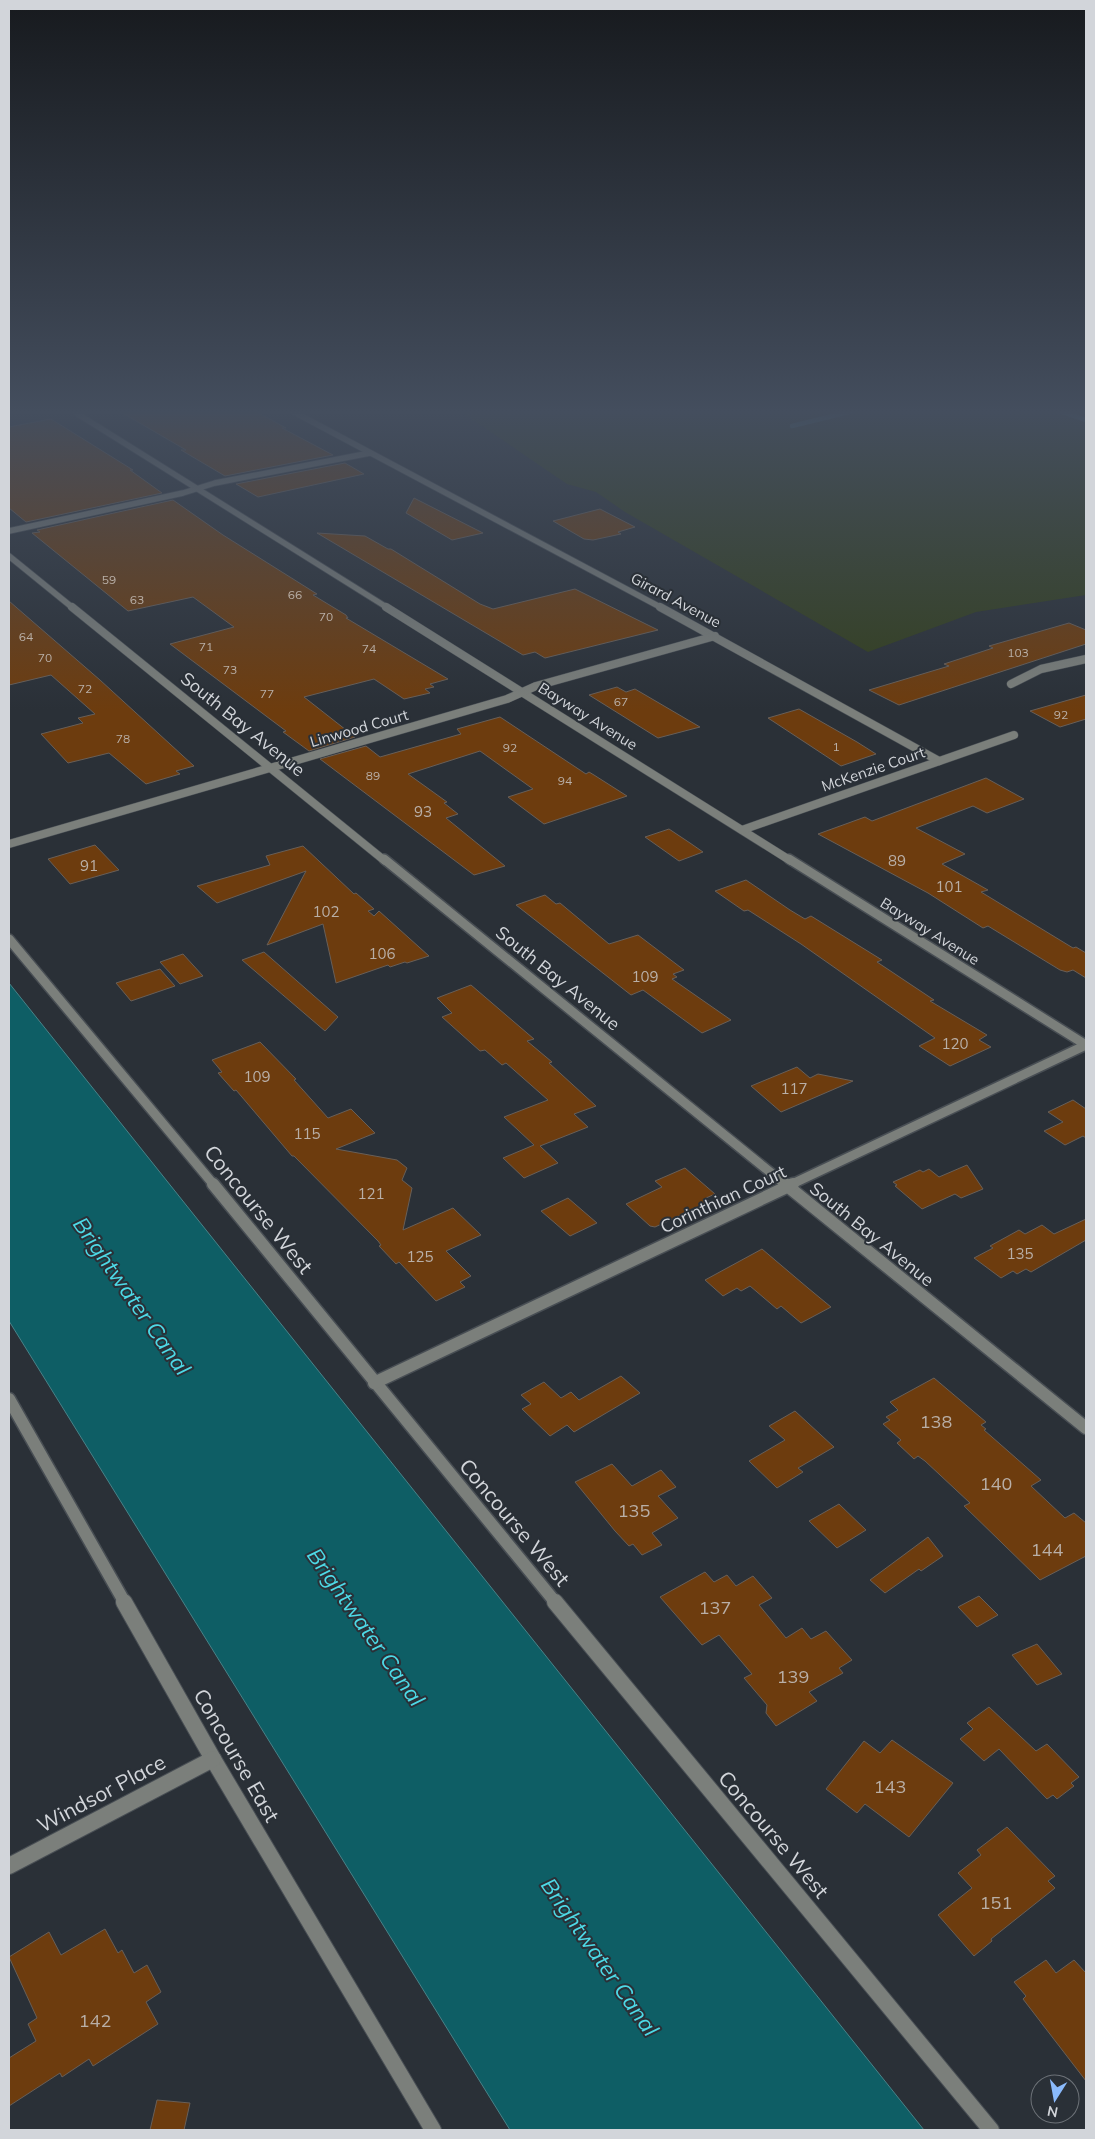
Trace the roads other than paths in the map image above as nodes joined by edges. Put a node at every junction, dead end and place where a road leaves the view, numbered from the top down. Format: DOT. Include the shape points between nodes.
graph roads {
  1 [pos="96,511"];
  2 [pos="236,511"];
  3 [pos="478,511"];
  4 [pos="9,530"];
  5 [pos="9,556"];
  6 [pos="715,636"];
  7 [pos="1086,659"];
  8 [pos="1011,684"];
  9 [pos="524,692"];
  10 [pos="1014,735"];
  11 [pos="939,761"];
  12 [pos="271,768"];
  13 [pos="742,830"];
  14 [pos="9,844"];
  15 [pos="9,939"];
  16 [pos="1086,1045"];
  17 [pos="789,1188"];
  18 [pos="374,1383"];
  19 [pos="9,1399"];
  20 [pos="1086,1428"];
  21 [pos="213,1758"];
  22 [pos="9,1866"];
  23 [pos="433,2130"];
  24 [pos="991,2130"];
  1 -- 4 [label="street"];
  2 -- 9 [label="street, Bayway Avenue"];
  3 -- 6 [label="street, Girard Avenue"];
  5 -- 12 [label="street, South Bay Avenue"];
  6 -- 9 [label="street, Linwood Court"];
  6 -- 11 [label="street, Girard Avenue"];
  7 -- 8 [label="street" via="1041,669"];
  9 -- 12 [label="street, Linwood Court"];
  9 -- 13 [label="street, Bayway Avenue"];
  10 -- 11 [label="street, McKenzie Court"];
  11 -- 13 [label="street, McKenzie Court"];
  12 -- 14 [label="street, Linwood Court"];
  12 -- 17 [label="street, South Bay Avenue"];
  13 -- 16 [label="street, Bayway Avenue"];
  15 -- 18 [label="street, Concourse West"];
  16 -- 17 [label="street, Corinthian Court"];
  17 -- 18 [label="street, Corinthian Court"];
  17 -- 20 [label="street, South Bay Avenue"];
  18 -- 24 [label="street, Concourse West"];
  19 -- 21 [label="street, Concourse East"];
  21 -- 22 [label="street, Windsor Place"];
  21 -- 23 [label="street, Concourse East"];
}
